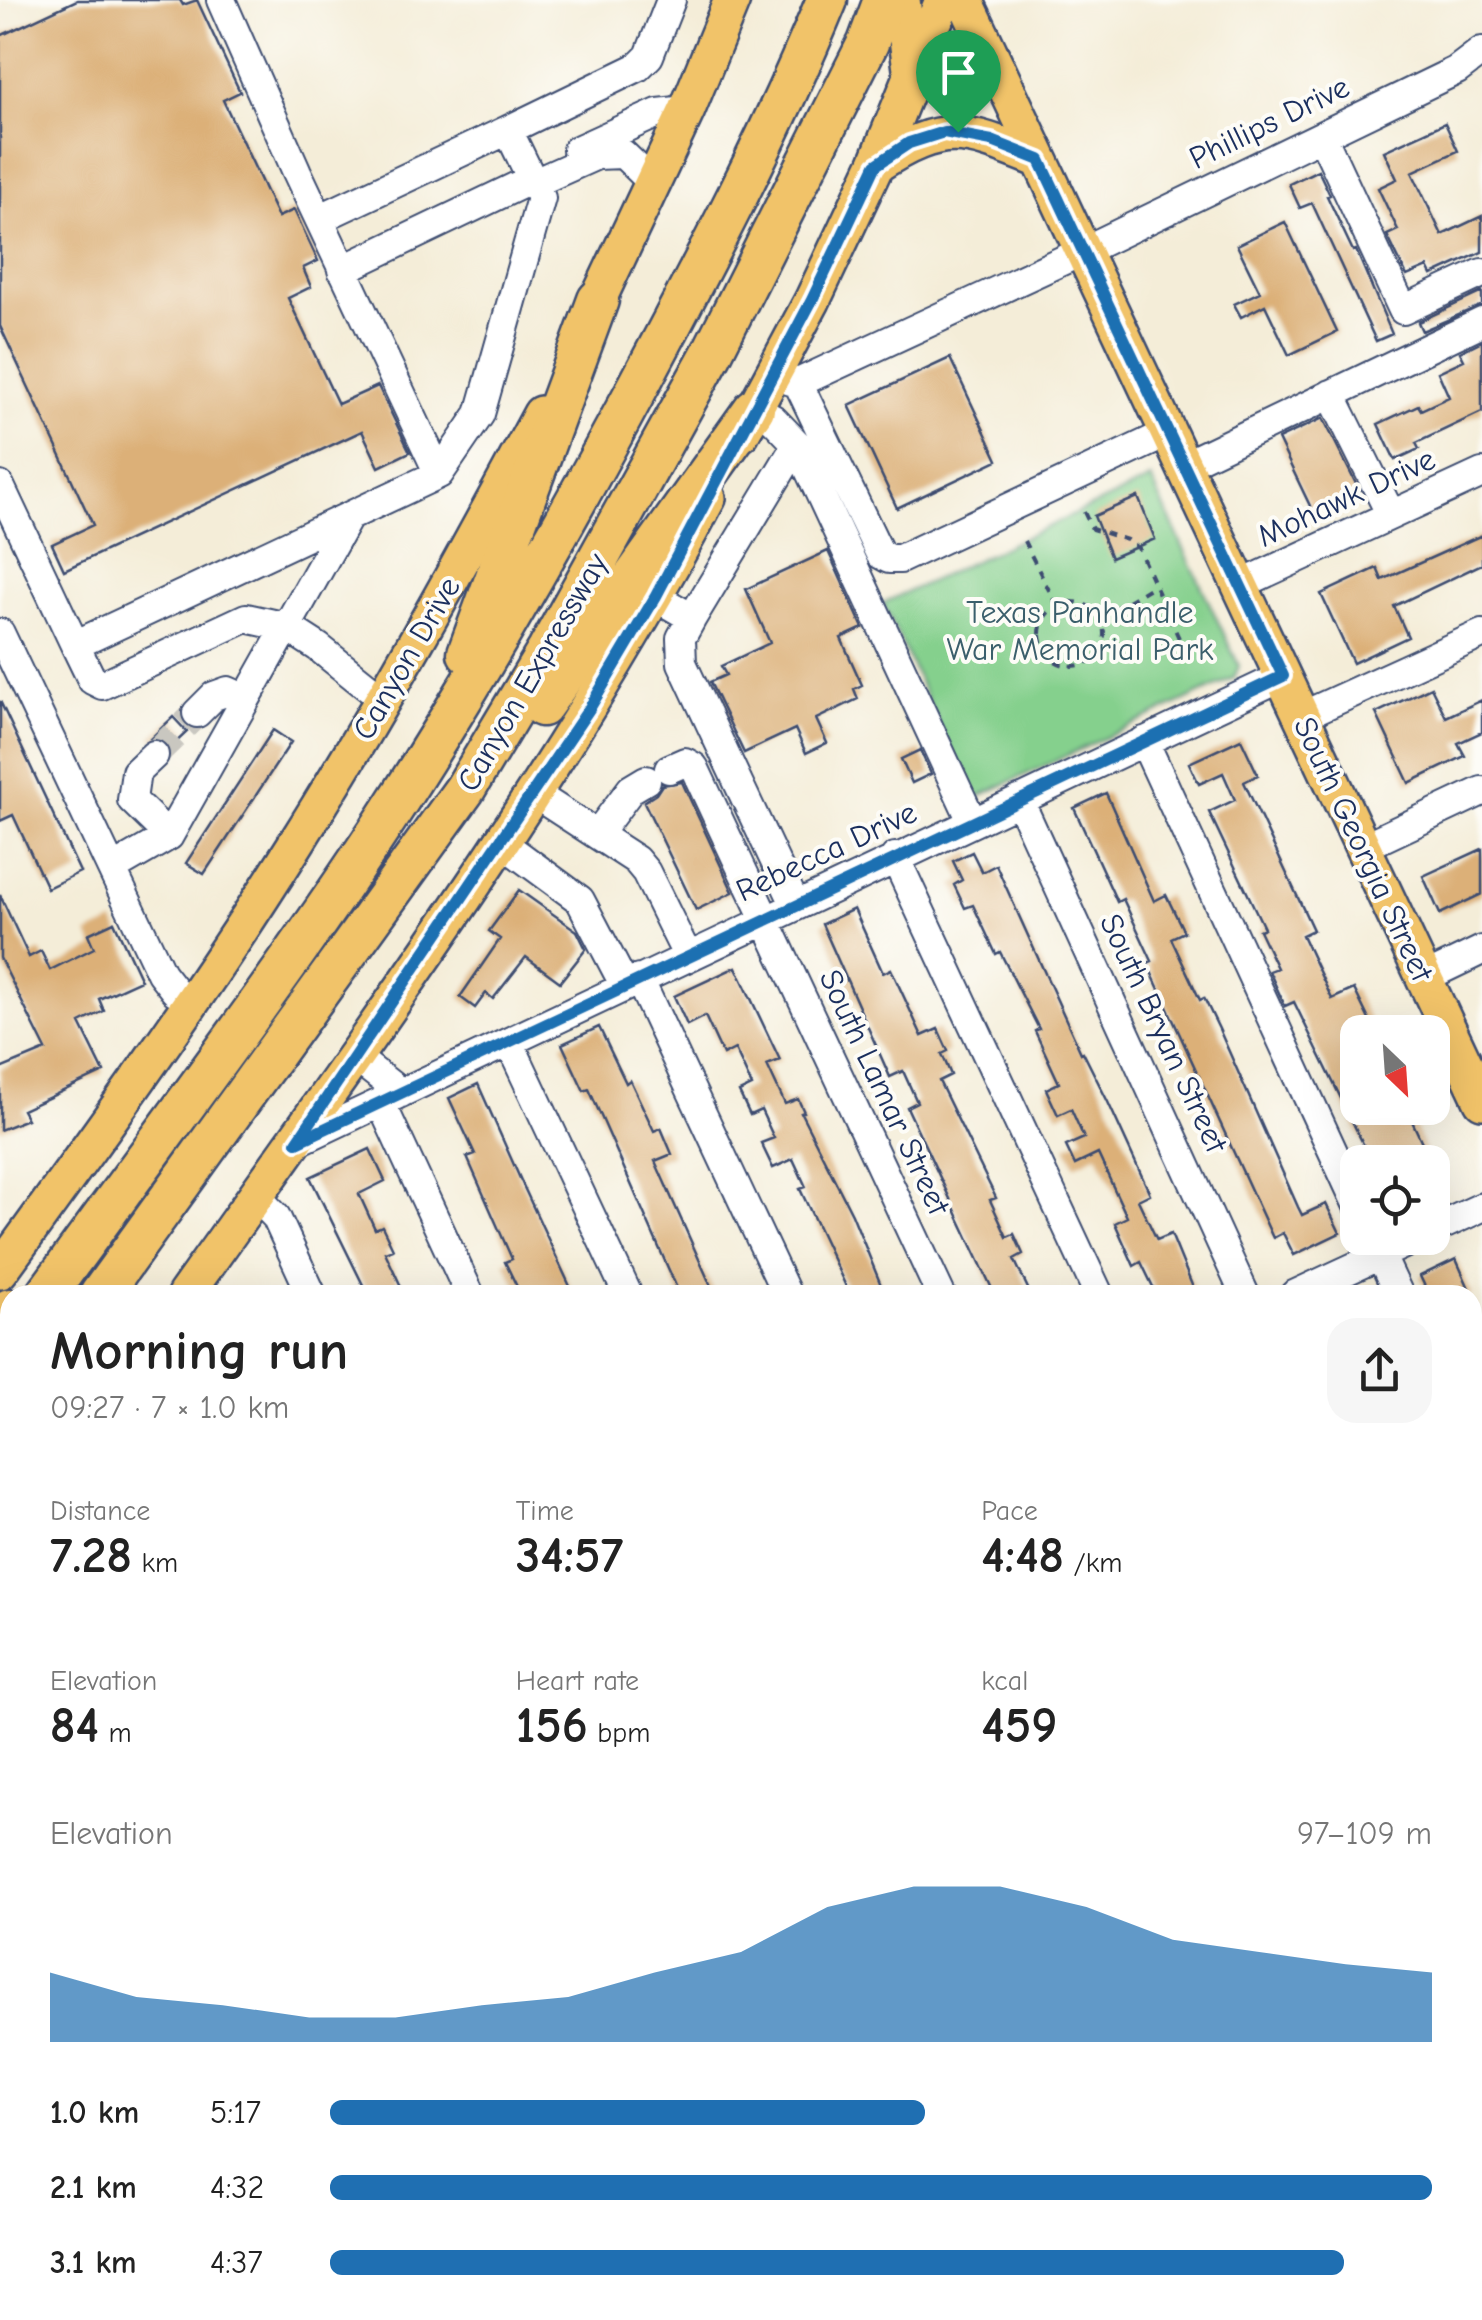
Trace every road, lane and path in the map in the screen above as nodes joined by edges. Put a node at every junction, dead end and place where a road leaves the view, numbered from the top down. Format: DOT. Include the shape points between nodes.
graph roads {
  1 [pos="221,0"];
  2 [pos="671,0"];
  3 [pos="732,0"];
  4 [pos="827,0"];
  5 [pos="884,0"];
  6 [pos="902,0"];
  7 [pos="943,0"];
  8 [pos="965,0"];
  9 [pos="1482,52"];
  10 [pos="912,78"];
  11 [pos="688,110"];
  12 [pos="508,130"];
  13 [pos="1322,136"];
  14 [pos="1040,160"];
  15 [pos="876,165"];
  16 [pos="532,179"];
  17 [pos="653,183"];
  18 [pos="321,218"];
  19 [pos="1083,251"];
  20 [pos="342,270"];
  21 [pos="1482,273"];
  22 [pos="598,300"];
  23 [pos="1482,322"];
  24 [pos="786,378"];
  25 [pos="1331,394"];
  26 [pos="754,409"];
  27 [pos="1168,432"];
  28 [pos="797,444"];
  29 [pos="1184,465"];
  30 [pos="1482,473"];
  31 [pos="440,474"];
  32 [pos="0,486"];
  33 [pos="1084,512"];
  34 [pos="1391,515"];
  35 [pos="348,518"];
  36 [pos="1024,541"];
  37 [pos="1155,585"];
  38 [pos="1240,586"];
  39 [pos="656,596"];
  40 [pos="1057,606"];
  41 [pos="1100,617"];
  42 [pos="692,618"];
  43 [pos="287,627"];
  44 [pos="0,633"];
  45 [pos="1482,634"];
  46 [pos="76,645"];
  47 [pos="1188,658"];
  48 [pos="1283,676"];
  49 [pos="246,699"];
  50 [pos="384,700"];
  51 [pos="197,713"];
  52 [pos="1302,716"];
  53 [pos="1144,741"];
  54 [pos="154,755"];
  55 [pos="415,774"];
  56 [pos="465,788"];
  57 [pos="1482,791"];
  58 [pos="533,793"];
  59 [pos="1018,800"];
  60 [pos="972,821"];
  61 [pos="598,834"];
  62 [pos="169,836"];
  63 [pos="501,842"];
  64 [pos="1363,848"];
  65 [pos="894,857"];
  66 [pos="112,869"];
  67 [pos="795,904"];
  68 [pos="766,918"];
  69 [pos="1482,950"];
  70 [pos="688,955"];
  71 [pos="1424,978"];
  72 [pos="632,982"];
  73 [pos="193,1001"];
  74 [pos="510,1042"];
  75 [pos="355,1057"];
  76 [pos="391,1098"];
  77 [pos="1482,1101"];
  78 [pos="297,1142"];
  79 [pos="1340,1167"];
  80 [pos="256,1197"];
  81 [pos="1482,1207"];
  82 [pos="106,1211"];
  83 [pos="1450,1222"];
  84 [pos="1361,1255"];
  85 [pos="1380,1255"];
  86 [pos="0,1271"];
  87 [pos="34,1285"];
  88 [pos="53,1285"];
  89 [pos="107,1285"];
  90 [pos="192,1285"];
  91 [pos="307,1285"];
  92 [pos="466,1285"];
  93 [pos="623,1285"];
  94 [pos="782,1285"];
  95 [pos="936,1285"];
  96 [pos="1094,1285"];
  97 [pos="1240,1285"];
  98 [pos="1311,1285"];
  99 [pos="1394,1285"];
  1 -- 18 [label="street"];
  2 -- 12 [label="street" via="638,68"];
  3 -- 11 [label="main road, Canyon Drive"];
  4 -- 55 [label="highway, Canyon Expressway" via="726,221 558,537"];
  5 -- 56 [label="highway, Canyon Expressway" via="712,353"];
  6 -- 10 [label="main road"];
  7 -- 10 [label="main road"];
  8 -- 14 [label="main road, South Georgia Street"];
  9 -- 13 [label="street, Phillips Drive"];
  10 -- 15 [label="main road"];
  11 -- 16 [label="street" via="658,113 540,167"];
  11 -- 17 [label="main road, Canyon Drive"];
  12 -- 16 [label="street"];
  12 -- 18 [label="street"];
  13 -- 19 [label="street, Phillips Drive"];
  13 -- 21 [label="street" via="1403,310"];
  14 -- 15 [label="main road" via="944,132 909,143"];
  14 -- 19 [label="main road, South Georgia Street"];
  15 -- 24 [label="main road"];
  16 -- 17 [label="street" via="623,154"];
  16 -- 20 [label="street"];
  16 -- 31 [label="street" via="540,198 480,414"];
  17 -- 22 [label="main road, Canyon Drive"];
  18 -- 20 [label="street"];
  19 -- 24 [label="street, Phillips Drive"];
  19 -- 27 [label="main road, South Georgia Street"];
  20 -- 31 [label="street"];
  22 -- 50 [label="main road, Canyon Drive"];
  22 -- 55 [label="highway" via="478,630"];
  23 -- 25 [label="street"];
  24 -- 26 [label="main road"];
  24 -- 27 [label="street" via="880,554 889,559"];
  25 -- 29 [label="street"];
  25 -- 34 [label="street"];
  26 -- 28 [label="street"];
  26 -- 39 [label="main road"];
  26 -- 56 [label="highway" via="523,735"];
  27 -- 29 [label="main road, South Georgia Street"];
  28 -- 42 [label="street"];
  28 -- 60 [label="street"];
  29 -- 38 [label="main road, South Georgia Street"];
  30 -- 34 [label="street, Mohawk Drive"];
  31 -- 35 [label="street"];
  32 -- 46 [label="street"];
  33 -- 37 [label="path" via="1092,529 1138,548"];
  34 -- 38 [label="street, Mohawk Drive"];
  35 -- 43 [label="street"];
  35 -- 46 [label="street"];
  36 -- 40 [label="path"];
  37 -- 41 [label="path"];
  37 -- 47 [label="path"];
  38 -- 48 [label="main road, South Georgia Street"];
  39 -- 42 [label="street"];
  39 -- 58 [label="main road"];
  40 -- 41 [label="path" via="1074,601"];
  40 -- 41 [label="path" via="1040,635 1047,654 1065,665 1095,656 1104,638"];
  42 -- 67 [label="street" via="680,638 682,663"];
  43 -- 46 [label="street" via="246,618 102,685 92,680"];
  43 -- 49 [label="street"];
  43 -- 50 [label="street"];
  44 -- 66 [label="street"];
  45 -- 52 [label="street"];
  48 -- 52 [label="main road, South Georgia Street"];
  48 -- 53 [label="street, Rebecca Drive"];
  49 -- 51 [label="street" via="228,691"];
  49 -- 62 [label="street"];
  50 -- 73 [label="main road, Canyon Drive"];
  52 -- 64 [label="main road, South Georgia Street"];
  53 -- 59 [label="street, Rebecca Drive"];
  53 -- 79 [label="street"];
  54 -- 62 [label="street" via="136,772 132,800"];
  55 -- 82 [label="highway, Canyon Expressway"];
  56 -- 89 [label="highway, Canyon Expressway"];
  57 -- 64 [label="street"];
  58 -- 61 [label="street"];
  58 -- 63 [label="main road"];
  59 -- 60 [label="street, Rebecca Drive"];
  59 -- 97 [label="street, South Bryan Street"];
  60 -- 65 [label="street, Rebecca Drive"];
  61 -- 68 [label="street, South Lamar Street" via="631,789 685,762 694,766"];
  61 -- 70 [label="street" via="646,872"];
  62 -- 66 [label="street"];
  63 -- 72 [label="street" via="580,900"];
  63 -- 75 [label="main road"];
  64 -- 71 [label="main road, South Georgia Street"];
  65 -- 67 [label="street, Rebecca Drive"];
  65 -- 96 [label="street"];
  66 -- 73 [label="street" via="160,973"];
  67 -- 68 [label="street, Rebecca Drive"];
  68 -- 70 [label="street, Rebecca Drive"];
  68 -- 95 [label="street, South Lamar Street"];
  69 -- 71 [label="street"];
  70 -- 72 [label="street, Rebecca Drive"];
  71 -- 77 [label="main road, South Georgia Street"];
  72 -- 74 [label="street, Rebecca Drive"];
  72 -- 94 [label="street"];
  73 -- 86 [label="main road, Canyon Drive"];
  74 -- 76 [label="street, Rebecca Drive"];
  74 -- 93 [label="street"];
  75 -- 76 [label="street"];
  75 -- 78 [label="main road"];
  76 -- 78 [label="street, Rebecca Drive"];
  76 -- 92 [label="street"];
  78 -- 80 [label="main road"];
  80 -- 90 [label="main road"];
  80 -- 91 [label="street" via="276,1217"];
  81 -- 83 [label="street"];
  82 -- 87 [label="highway"];
  82 -- 88 [label="highway, Canyon Expressway"];
  84 -- 98 [label="street"];
  85 -- 99 [label="street"];
}
